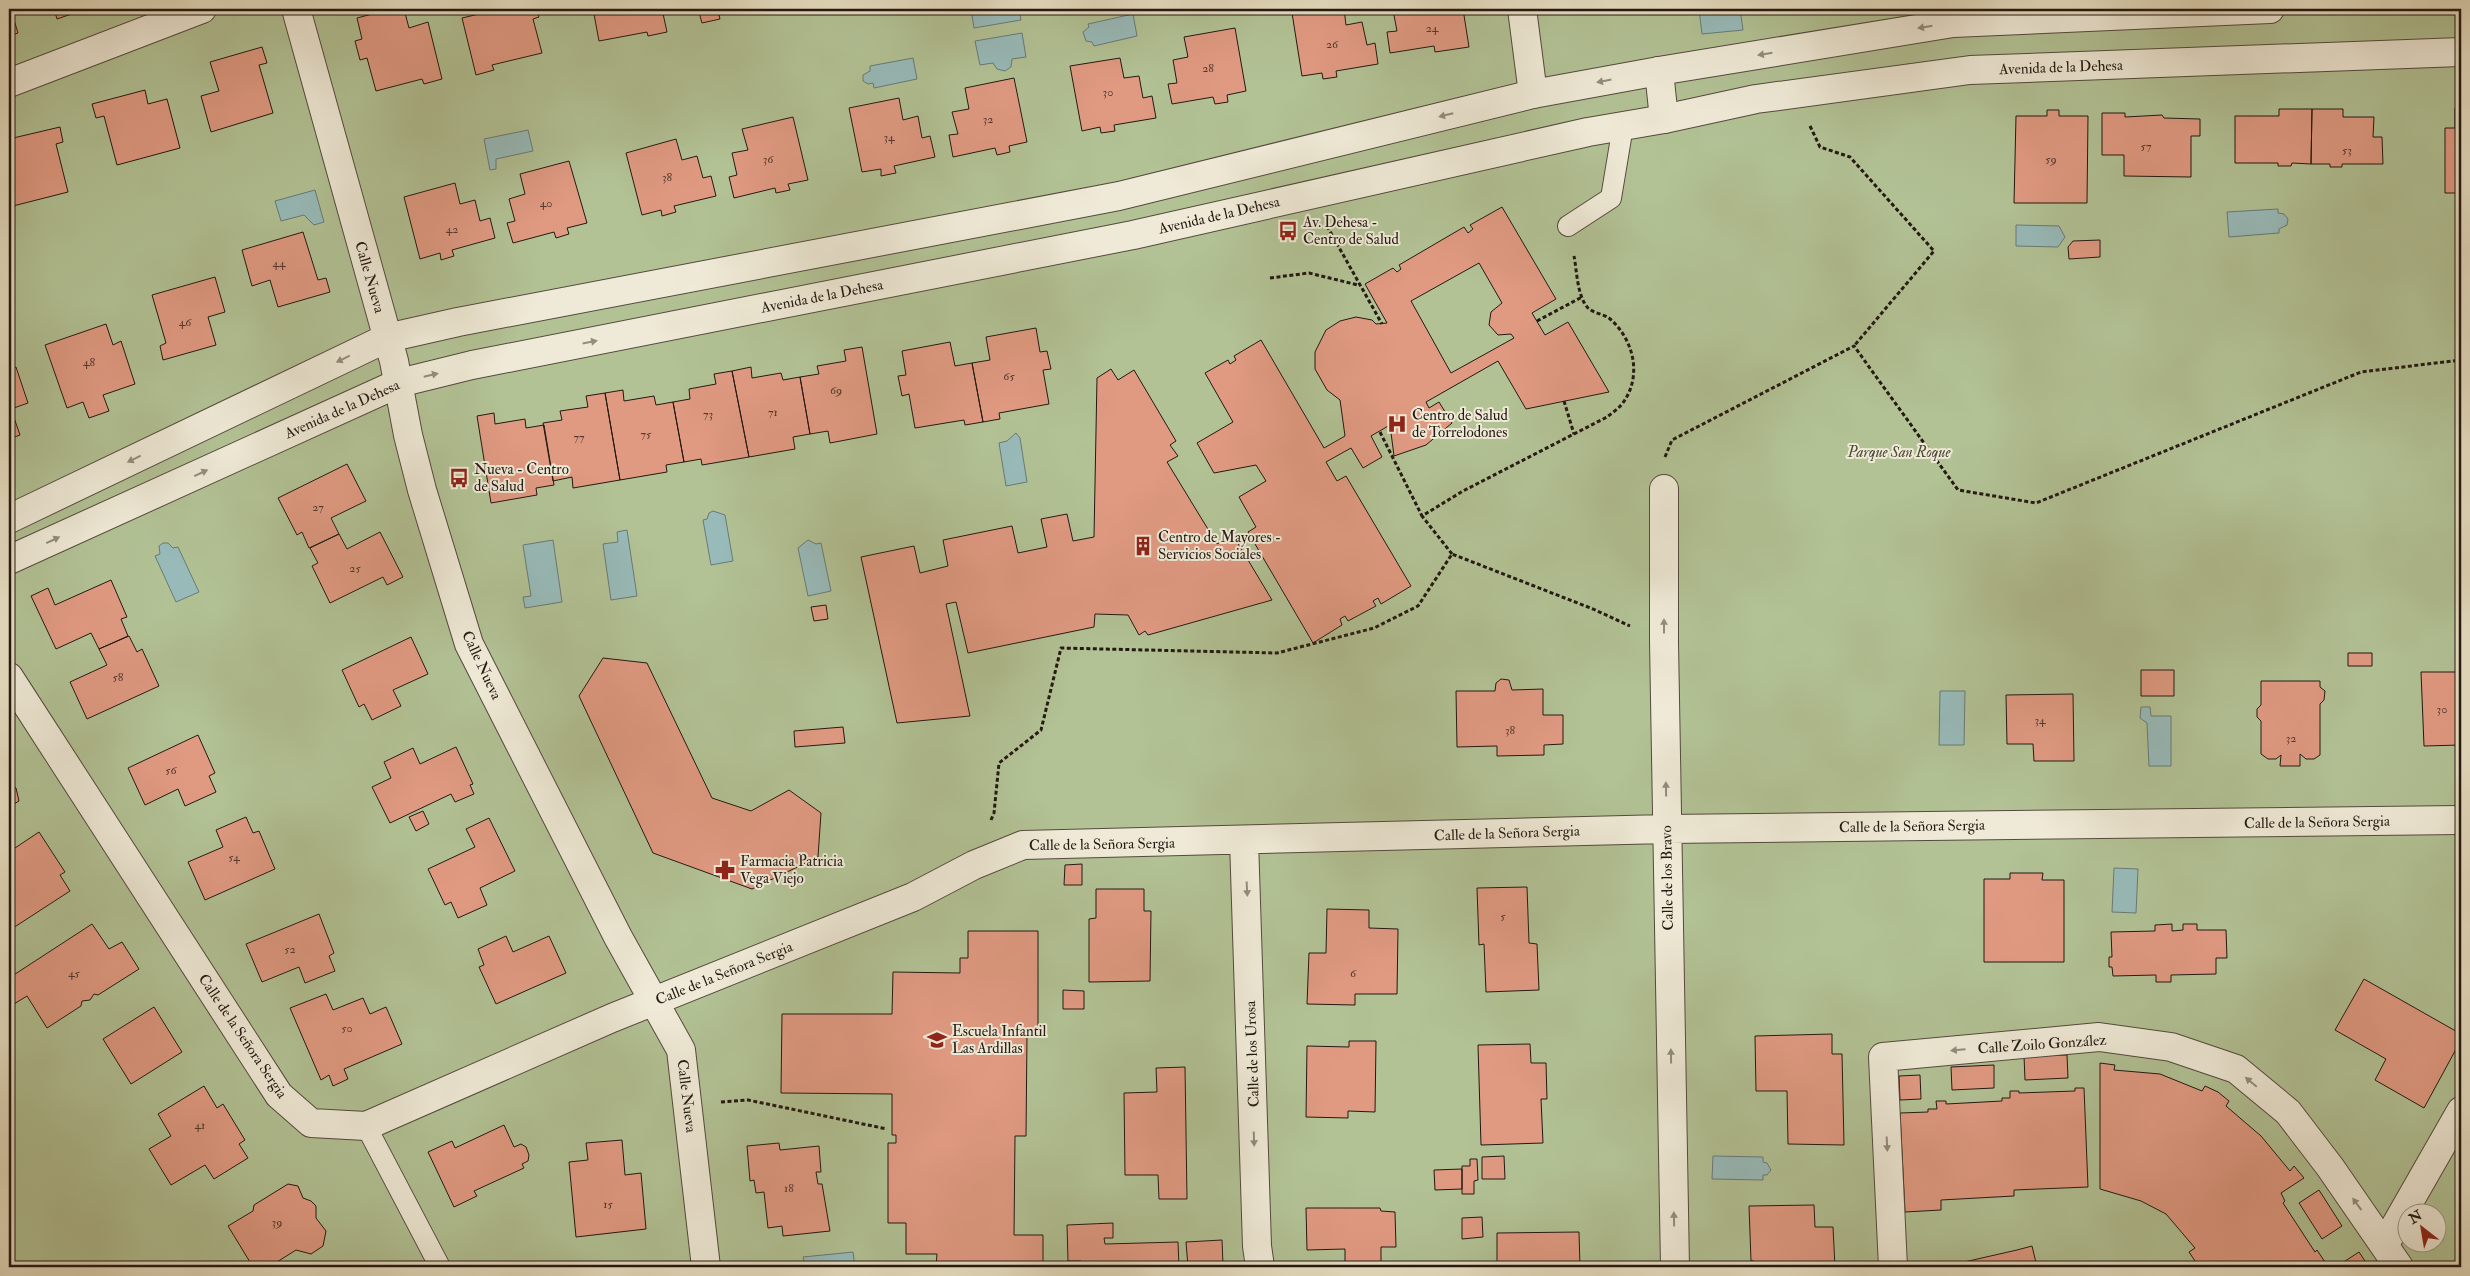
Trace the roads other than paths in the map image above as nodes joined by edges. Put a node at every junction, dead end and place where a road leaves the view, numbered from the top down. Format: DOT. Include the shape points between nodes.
graph roads {
  1 [pos="202,9"];
  2 [pos="296,9"];
  3 [pos="1522,9"];
  4 [pos="2270,9"];
  5 [pos="2461,52"];
  6 [pos="1659,71"];
  7 [pos="9,83"];
  8 [pos="1533,94"];
  9 [pos="1664,120"];
  10 [pos="1623,126"];
  11 [pos="1568,226"];
  12 [pos="388,338"];
  13 [pos="398,383"];
  14 [pos="1664,489"];
  15 [pos="9,519"];
  16 [pos="9,560"];
  17 [pos="9,677"];
  18 [pos="2461,820"];
  19 [pos="1666,829"];
  20 [pos="1244,840"];
  21 [pos="654,1001"];
  22 [pos="2461,1111"];
  23 [pos="366,1126"];
  24 [pos="2385,1244"];
  25 [pos="440,1267"];
  26 [pos="706,1267"];
  27 [pos="1260,1267"];
  28 [pos="1675,1267"];
  29 [pos="1893,1267"];
  30 [pos="2399,1267"];
  1 -- 7 [label="street"];
  2 -- 12 [label="street, Calle Nueva"];
  3 -- 8 [label="street"];
  4 -- 6 [label="street, one-way" via="1953,22"];
  5 -- 9 [label="street, Avenida de la Dehesa" via="1970,70 1756,99"];
  6 -- 8 [label="street, one-way"];
  6 -- 9 [label="street"];
  8 -- 12 [label="street, one-way" via="1119,196"];
  9 -- 10 [label="street, Avenida de la Dehesa"];
  10 -- 11 [label="lane" via="1611,198"];
  13 -- 10 [label="street, Avenida de la Dehesa, one-way" via="472,365 1133,235"];
  12 -- 13 [label="street, Calle Nueva"];
  12 -- 15 [label="street, one-way"];
  16 -- 13 [label="street, Avenida de la Dehesa, one-way"];
  13 -- 21 [label="street, Calle Nueva" via="422,490 470,644 618,937"];
  19 -- 14 [label="street, Calle de los Bravo, one-way"];
  17 -- 23 [label="street, Calle de la Señora Sergia" via="279,1095 311,1123"];
  18 -- 19 [label="street, Calle de la Señora Sergia"];
  19 -- 20 [label="street, Calle de la Señora Sergia"];
  28 -- 19 [label="street, Calle de los Bravo, one-way"];
  20 -- 21 [label="street, Calle de la Señora Sergia" via="1022,845 974,865 913,897"];
  20 -- 27 [label="street, Calle de los Urosa, one-way"];
  21 -- 23 [label="street, Calle de la Señora Sergia"];
  21 -- 26 [label="street, Calle Nueva" via="681,1050"];
  22 -- 24 [label="street"];
  23 -- 25 [label="lane"];
  24 -- 29 [label="street, Calle Zoilo González, one-way" via="2288,1112 2236,1069 2170,1047 2099,1037 1883,1057"];
  24 -- 30 [label="street, Calle Zoilo González"];
}
